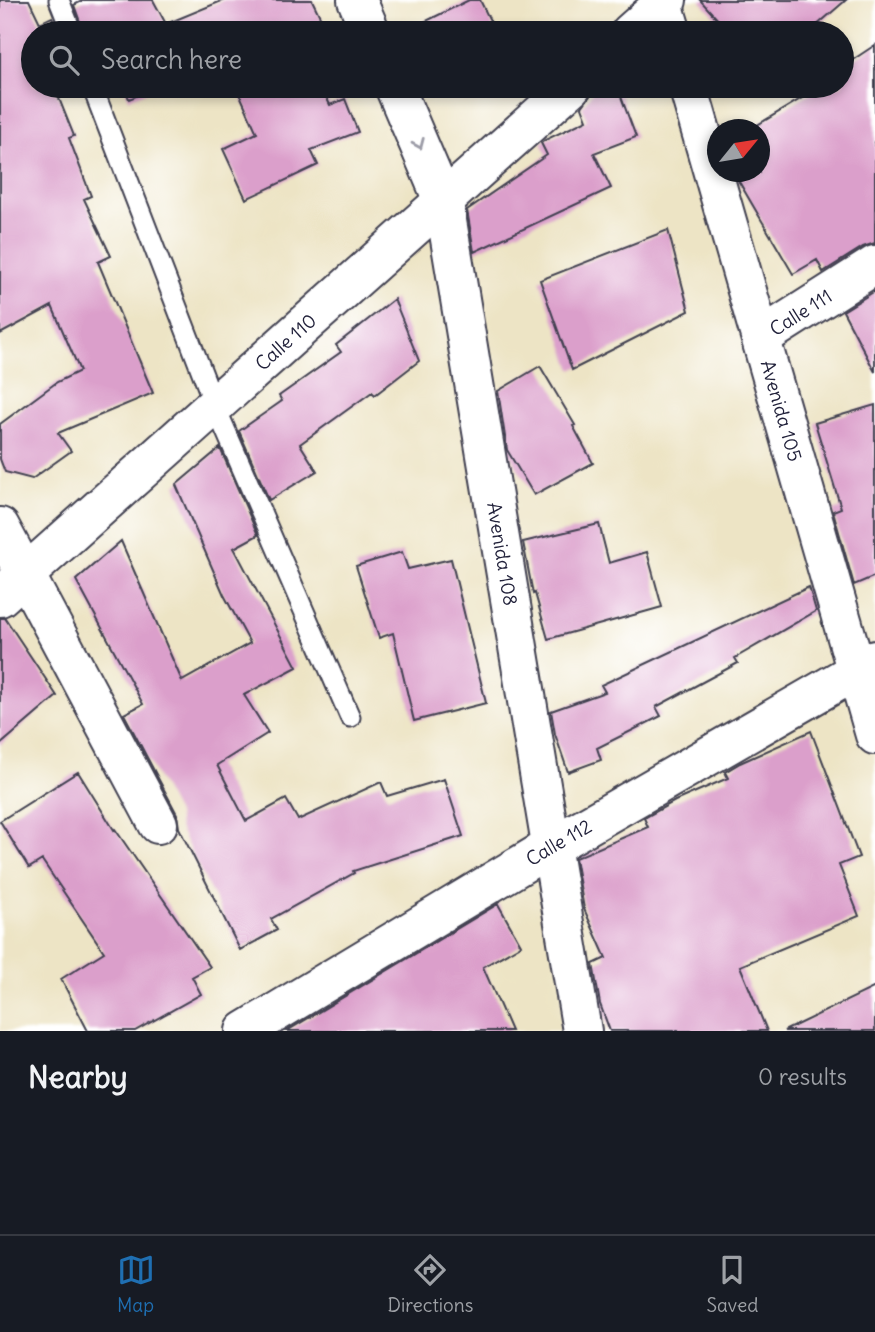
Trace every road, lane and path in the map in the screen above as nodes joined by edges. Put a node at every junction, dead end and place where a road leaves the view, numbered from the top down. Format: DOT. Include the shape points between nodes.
graph roads {
  1 [pos="59,0"];
  2 [pos="357,0"];
  3 [pos="666,9"];
  4 [pos="67,21"];
  5 [pos="366,21"];
  6 [pos="648,21"];
  7 [pos="97,98"];
  8 [pos="399,98"];
  9 [pos="559,98"];
  10 [pos="692,98"];
  11 [pos="444,203"];
  12 [pos="875,265"];
  13 [pos="762,337"];
  14 [pos="215,406"];
  15 [pos="0,527"];
  16 [pos="12,586"];
  17 [pos="865,666"];
  18 [pos="350,717"];
  19 [pos="875,735"];
  20 [pos="158,824"];
  21 [pos="552,846"];
  22 [pos="246,1031"];
  23 [pos="582,1031"];
  1 -- 4 [label="lane"];
  2 -- 5 [label="street"];
  3 -- 6 [label="street"];
  7 -- 14 [label="lane"];
  8 -- 11 [label="street, Avenida 108, one-way"];
  9 -- 11 [label="street, Calle 110"];
  10 -- 13 [label="street, Avenida 105"];
  11 -- 14 [label="street, Calle 110"];
  11 -- 21 [label="street, Avenida 108"];
  12 -- 13 [label="street, Calle 111"];
  13 -- 17 [label="street, Avenida 105"];
  14 -- 16 [label="street, Calle 110"];
  14 -- 18 [label="lane"];
  15 -- 16 [label="street"];
  16 -- 20 [label="street"];
  17 -- 19 [label="street, Avenida 105"];
  17 -- 21 [label="street, Calle 112"];
  21 -- 22 [label="street, Calle 112"];
  21 -- 23 [label="street, Avenida 108"];
}
